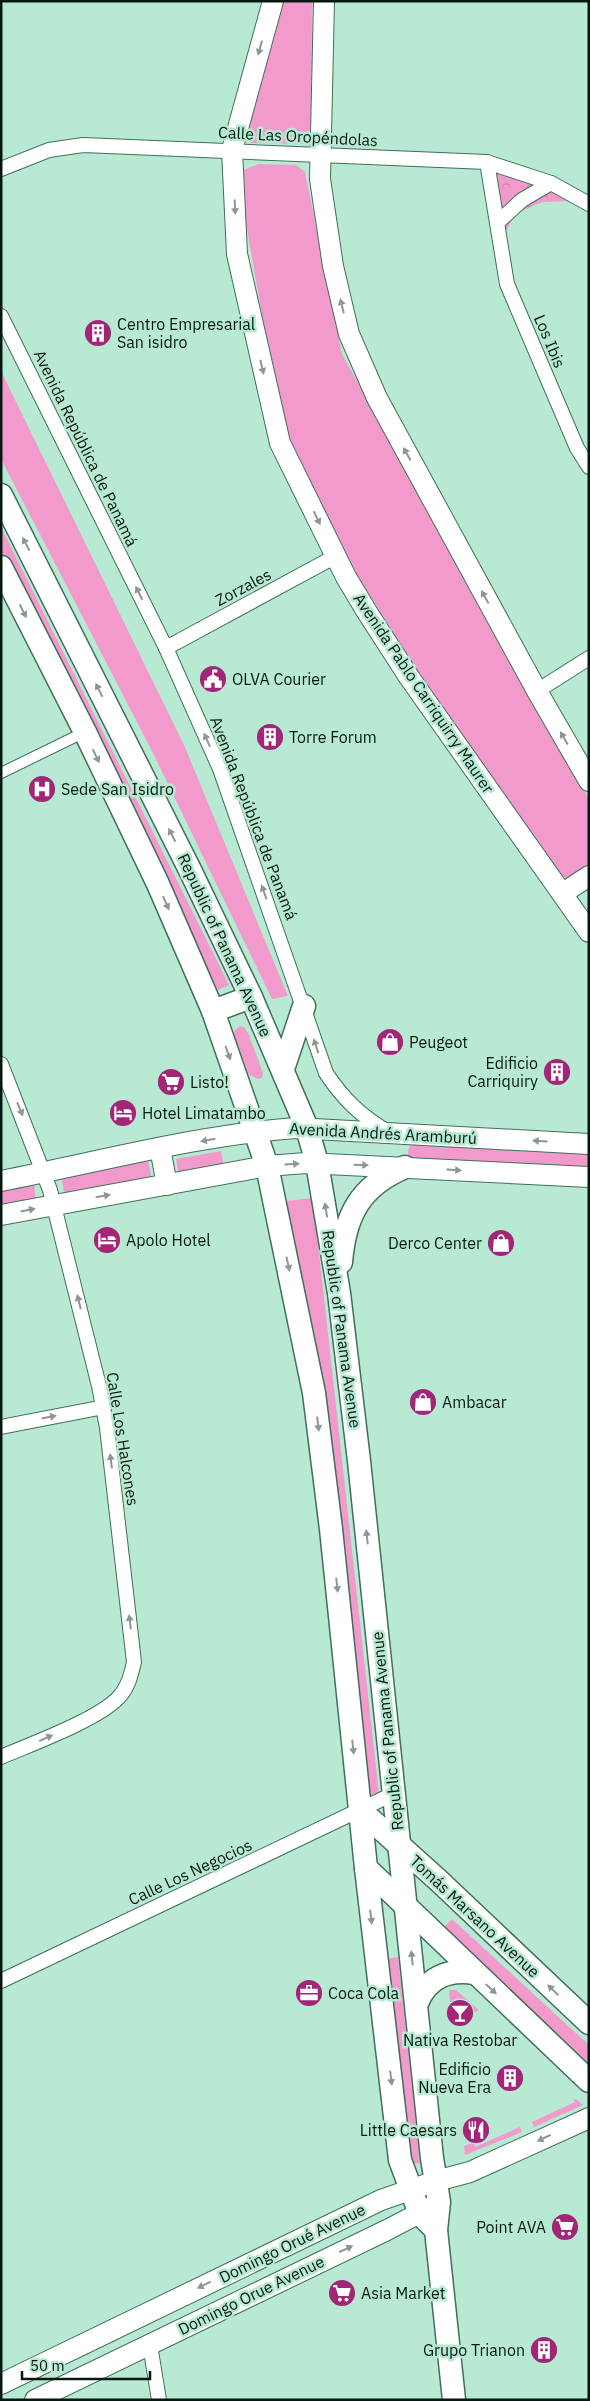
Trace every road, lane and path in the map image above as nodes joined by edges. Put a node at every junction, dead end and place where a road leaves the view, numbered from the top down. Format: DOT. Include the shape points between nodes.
graph roads {
  1 [pos="273,1"];
  2 [pos="324,1"];
  3 [pos="232,150"];
  4 [pos="320,155"];
  5 [pos="487,162"];
  6 [pos="1,169"];
  7 [pos="551,183"];
  8 [pos="589,204"];
  9 [pos="497,223"];
  10 [pos="1,316"];
  11 [pos="589,467"];
  12 [pos="1,495"];
  13 [pos="336,556"];
  14 [pos="1,567"];
  15 [pos="166,648"];
  16 [pos="589,658"];
  17 [pos="537,691"];
  18 [pos="85,732"];
  19 [pos="1,773"];
  20 [pos="589,781"];
  21 [pos="589,876"];
  22 [pos="563,893"];
  23 [pos="589,932"];
  24 [pos="252,997"];
  25 [pos="304,1006"];
  26 [pos="213,1011"];
  27 [pos="1,1064"];
  28 [pos="283,1069"];
  29 [pos="306,1128"];
  30 [pos="256,1132"];
  31 [pos="392,1132"];
  32 [pos="589,1144"];
  33 [pos="160,1148"];
  34 [pos="318,1163"];
  35 [pos="267,1166"];
  36 [pos="400,1167"];
  37 [pos="45,1173"];
  38 [pos="589,1177"];
  39 [pos="1,1181"];
  40 [pos="167,1184"];
  41 [pos="54,1205"];
  42 [pos="1,1215"];
  43 [pos="339,1293"];
  44 [pos="104,1407"];
  45 [pos="1,1426"];
  46 [pos="1,1757"];
  47 [pos="393,1794"];
  48 [pos="360,1810"];
  49 [pos="399,1844"];
  50 [pos="366,1868"];
  51 [pos="406,1906"];
  52 [pos="474,1973"];
  53 [pos="1,1981"];
  54 [pos="417,2004"];
  55 [pos="589,2024"];
  56 [pos="589,2081"];
  57 [pos="589,2118"];
  58 [pos="409,2189"];
  59 [pos="438,2192"];
  60 [pos="420,2214"];
  61 [pos="436,2230"];
  62 [pos="150,2345"];
  63 [pos="1,2384"];
  64 [pos="35,2400"];
  65 [pos="158,2400"];
  66 [pos="454,2400"];
  1 -- 3 [label="main road, Avenida Pablo Carriquirry Maurer, one-way"];
  2 -- 4 [label="main road"];
  3 -- 4 [label="street, Calle Las Oropéndolas"];
  3 -- 6 [label="street, Calle Las Oropéndolas" via="83,145 50,150"];
  3 -- 13 [label="main road, Avenida Pablo Carriquirry Maurer, one-way" via="237,254 280,443"];
  4 -- 5 [label="street, Calle Las Oropéndolas"];
  17 -- 4 [label="main road, one-way" via="377,398 349,334 333,266 320,179"];
  5 -- 7 [label="street, Calle Las Oropéndolas"];
  5 -- 9 [label="street, Los Ibis"];
  7 -- 8 [label="street, Calle Las Oropéndolas"];
  7 -- 9 [label="street" via="522,200"];
  9 -- 11 [label="street, Los Ibis" via="506,284 576,448"];
  15 -- 10 [label="street, Avenida República de Panamá, one-way"];
  24 -- 12 [label="main road, Republic of Panama Avenue, one-way"];
  13 -- 15 [label="street, Zorzales"];
  13 -- 22 [label="main road, Avenida Pablo Carriquirry Maurer" via="409,677"];
  14 -- 18 [label="main road, one-way"];
  25 -- 15 [label="street, Avenida República de Panamá, one-way" via="220,769"];
  16 -- 17 [label="street"];
  20 -- 17 [label="main road, one-way"];
  18 -- 19 [label="street"];
  18 -- 26 [label="main road, one-way" via="158,884"];
  21 -- 22 [label="main road"];
  22 -- 23 [label="main road, Avenida Pablo Carriquirry Maurer"];
  24 -- 26 [label="main road"];
  24 -- 28 [label="main road, Republic of Panama Avenue"];
  25 -- 28 [label="main road"];
  31 -- 25 [label="street, Avenida República de Panamá, one-way" via="366,1118 337,1090 326,1072"];
  26 -- 30 [label="main road, one-way"];
  27 -- 37 [label="street, Calle Los Halcones, one-way"];
  28 -- 29 [label="main road, Republic of Panama Avenue"];
  29 -- 30 [label="main road, Avenida Andrés Aramburú"];
  29 -- 31 [label="main road, Avenida Andrés Aramburú"];
  29 -- 34 [label="main road, Republic of Panama Avenue"];
  30 -- 33 [label="main road, Avenida Andrés Aramburú, one-way"];
  30 -- 35 [label="main road"];
  32 -- 31 [label="main road, Avenida Andrés Aramburú, one-way"];
  31 -- 36 [label="main road" via="384,1139 381,1149 384,1160"];
  33 -- 37 [label="main road, Avenida Andrés Aramburú"];
  33 -- 40 [label="main road"];
  35 -- 34 [label="main road, Avenida Andrés Aramburú, one-way"];
  34 -- 36 [label="main road, Avenida Andrés Aramburú, one-way"];
  43 -- 34 [label="main road, Republic of Panama Avenue, one-way"];
  35 -- 40 [label="main road, Avenida Andrés Aramburú"];
  35 -- 48 [label="main road, one-way" via="314,1393"];
  36 -- 38 [label="main road, Avenida Andrés Aramburú, one-way"];
  36 -- 43 [label="main road" via="371,1187 353,1211 343,1244"];
  37 -- 39 [label="main road, Avenida Andrés Aramburú"];
  37 -- 41 [label="street, Calle Los Halcones"];
  41 -- 40 [label="main road, Avenida Andrés Aramburú, one-way"];
  42 -- 41 [label="main road, Avenida Andrés Aramburú, one-way"];
  44 -- 41 [label="street, Calle Los Halcones, one-way"];
  47 -- 43 [label="main road, Republic of Panama Avenue, one-way"];
  45 -- 44 [label="street, one-way"];
  46 -- 44 [label="street, Calle Los Halcones, one-way" via="104,1709 119,1697 129,1680 134,1662 133,1644"];
  47 -- 48 [label="street, Calle Los Negocios"];
  47 -- 49 [label="main road, Republic of Panama Avenue"];
  48 -- 49 [label="main road, Tomás Marsano Avenue"];
  48 -- 50 [label="main road"];
  48 -- 53 [label="street, Calle Los Negocios"];
  49 -- 51 [label="main road, Republic of Panama Avenue"];
  55 -- 49 [label="main road, Tomás Marsano Avenue, one-way"];
  50 -- 51 [label="main road"];
  50 -- 58 [label="main road, one-way" via="400,2160"];
  51 -- 52 [label="main road"];
  54 -- 51 [label="main road, Republic of Panama Avenue, one-way"];
  52 -- 54 [label="main road" via="450,1972 437,1977 427,1985"];
  52 -- 56 [label="main road, one-way"];
  54 -- 59 [label="main road, Republic of Panama Avenue"];
  57 -- 59 [label="main road, Domingo Orué Avenue, one-way" via="470,2172"];
  58 -- 59 [label="main road, Domingo Orué Avenue"];
  58 -- 60 [label="main road"];
  58 -- 63 [label="main road, Domingo Orué Avenue, one-way"];
  59 -- 60 [label="main road, Domingo Orue Avenue"];
  59 -- 61 [label="main road, Republic of Panama Avenue"];
  60 -- 61 [label="main road"];
  62 -- 60 [label="main road, Domingo Orue Avenue, one-way"];
  61 -- 66 [label="main road, Republic of Panama Avenue"];
  62 -- 64 [label="main road, Domingo Orue Avenue"];
  62 -- 65 [label="street"];
}
